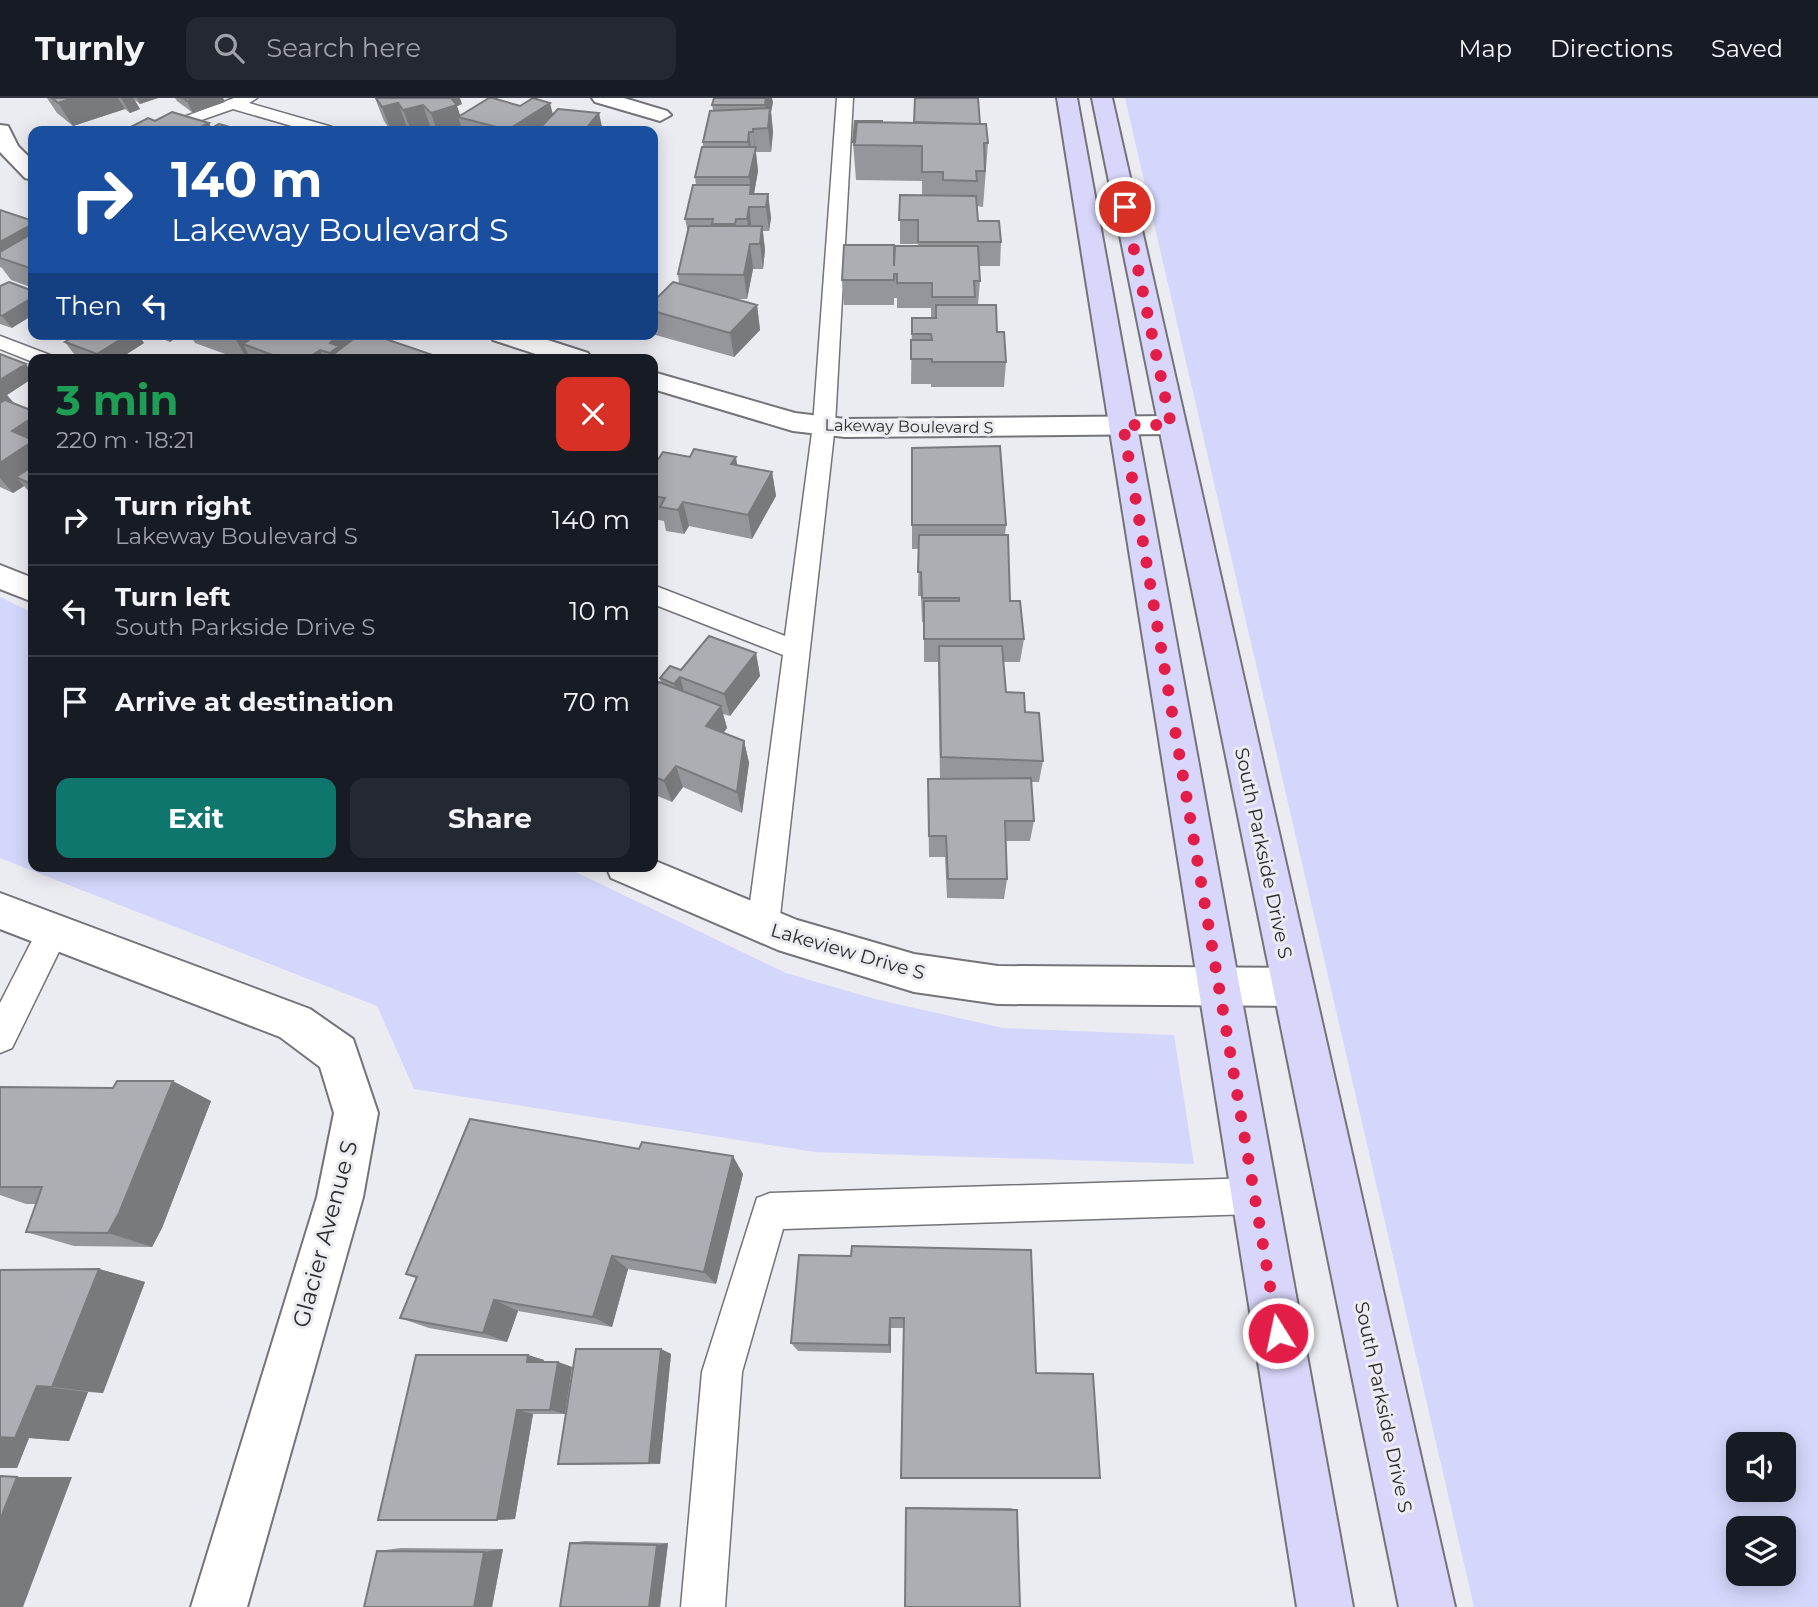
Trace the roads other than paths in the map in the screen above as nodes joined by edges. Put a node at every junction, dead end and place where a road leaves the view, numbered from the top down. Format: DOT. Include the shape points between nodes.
graph roads {
  1 [pos="250,98"];
  2 [pos="602,98"];
  3 [pos="845,98"];
  4 [pos="1067,98"];
  5 [pos="1102,98"];
  6 [pos="233,104"];
  7 [pos="663,106"];
  8 [pos="169,126"];
  9 [pos="309,126"];
  10 [pos="657,126"];
  11 [pos="0,131"];
  12 [pos="28,168"];
  13 [pos="550,341"];
  14 [pos="0,342"];
  15 [pos="30,354"];
  16 [pos="571,354"];
  17 [pos="658,382"];
  18 [pos="824,425"];
  19 [pos="1123,425"];
  20 [pos="1171,425"];
  21 [pos="0,576"];
  22 [pos="28,589"];
  23 [pos="658,596"];
  24 [pos="796,650"];
  25 [pos="639,872"];
  26 [pos="0,911"];
  27 [pos="763,925"];
  28 [pos="53,931"];
  29 [pos="1217,987"];
  30 [pos="1293,987"];
  31 [pos="0,1037"];
  32 [pos="1254,1196"];
  33 [pos="219,1607"];
  34 [pos="703,1607"];
  35 [pos="1325,1607"];
  36 [pos="1427,1607"];
  1 -- 6 [label="lane"];
  2 -- 7 [label="street"];
  3 -- 18 [label="lane"];
  4 -- 19 [label="main road"];
  5 -- 20 [label="main road, South Parkside Drive S"];
  6 -- 8 [label="lane"];
  6 -- 9 [label="lane"];
  7 -- 10 [label="street"];
  11 -- 12 [label="street" via="9,149"];
  13 -- 16 [label="street"];
  14 -- 15 [label="lane"];
  17 -- 18 [label="street, Lakeway Boulevard S" via="793,422"];
  18 -- 19 [label="street, Lakeway Boulevard S"];
  18 -- 24 [label="lane"];
  19 -- 20 [label="street, Lakeway Boulevard S"];
  19 -- 29 [label="main road"];
  20 -- 30 [label="main road, South Parkside Drive S"];
  21 -- 22 [label="street"];
  23 -- 24 [label="lane"];
  24 -- 27 [label="lane"];
  25 -- 27 [label="street, Lakeview Drive S"];
  26 -- 28 [label="street, Glacier Avenue S"];
  27 -- 29 [label="street, Lakeview Drive S" via="914,973 998,985"];
  28 -- 31 [label="lane"];
  28 -- 33 [label="street, Glacier Avenue S" via="295,1023 338,1054 356,1113 340,1197"];
  29 -- 30 [label="street, Lakeview Drive S"];
  29 -- 32 [label="main road"];
  30 -- 36 [label="main road, South Parkside Drive S"];
  32 -- 34 [label="lane" via="770,1211 722,1373"];
  32 -- 35 [label="main road"];
}
